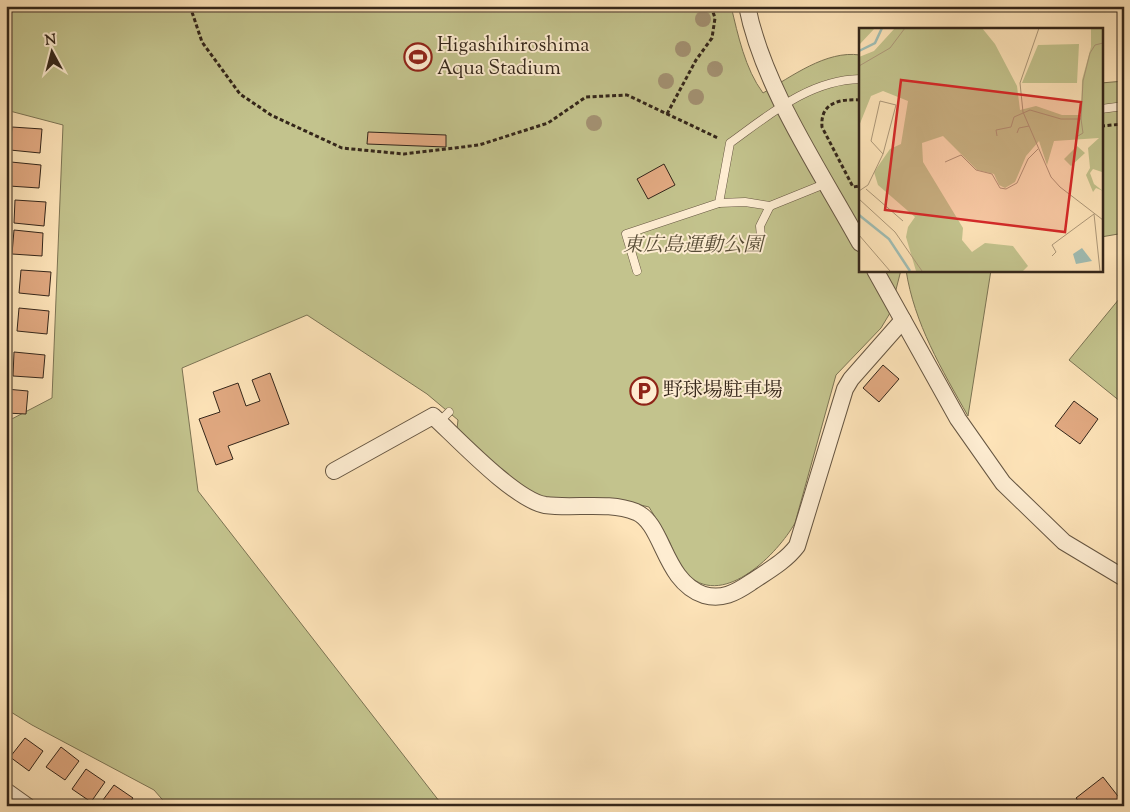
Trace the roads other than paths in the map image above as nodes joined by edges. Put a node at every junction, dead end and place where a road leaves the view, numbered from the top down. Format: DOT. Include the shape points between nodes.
graph roads {
  1 [pos="747,6"];
  2 [pos="859,79"];
  3 [pos="784,104"];
  4 [pos="1124,106"];
  5 [pos="1102,109"];
  6 [pos="827,183"];
  7 [pos="719,204"];
  8 [pos="770,206"];
  9 [pos="760,237"];
  10 [pos="859,240"];
  11 [pos="638,271"];
  12 [pos="876,271"];
  13 [pos="903,320"];
  14 [pos="334,471"];
  15 [pos="1124,578"];
  16 [pos="6,792"];
  17 [pos="27,806"];
  1 -- 3 [label="street" via="760,52"];
  2 -- 3 [label="lane" via="821,86"];
  3 -- 6 [label="street"];
  3 -- 7 [label="lane" via="730,143"];
  4 -- 5 [label="lane"];
  6 -- 8 [label="lane"];
  6 -- 10 [label="street"];
  7 -- 8 [label="lane" via="746,202"];
  7 -- 11 [label="lane" via="626,234"];
  8 -- 9 [label="lane" via="760,226"];
  12 -- 13 [label="street"];
  13 -- 14 [label="street" via="845,389 797,546 790,555 733,595 713,598 694,591 678,577 648,522 638,513 622,508 545,505 532,501 514,489 444,416 433,416"];
  13 -- 15 [label="street" via="958,419 1003,483 1064,542"];
  16 -- 17 [label="street"];
}
